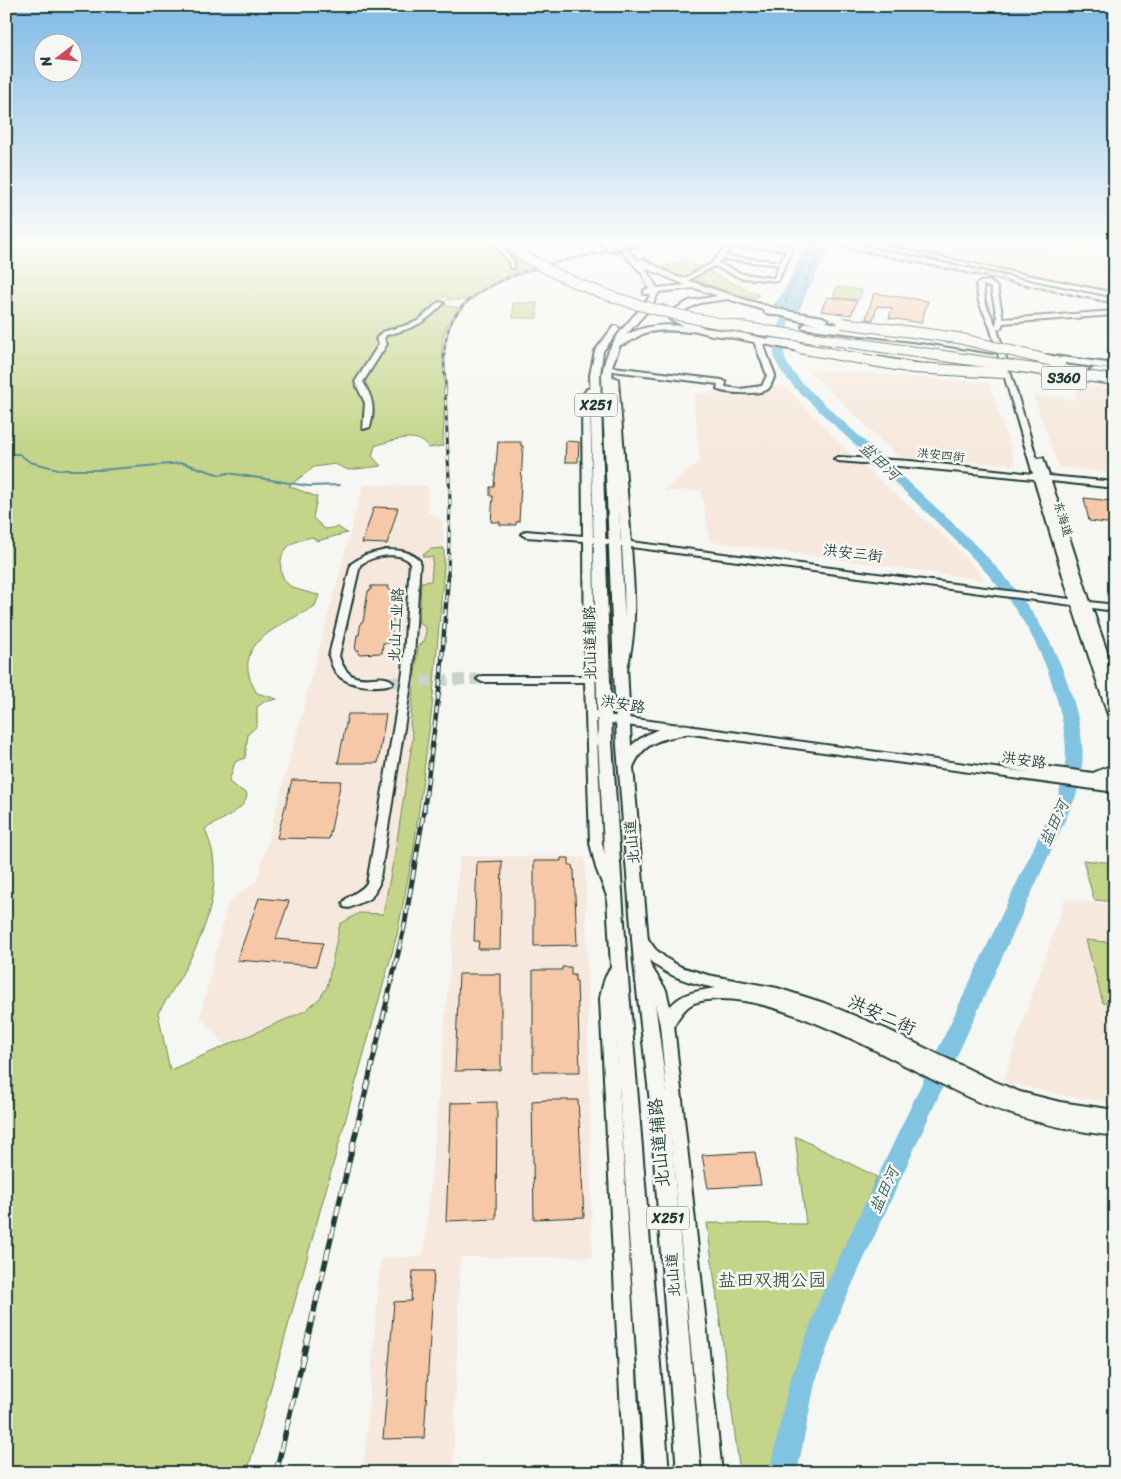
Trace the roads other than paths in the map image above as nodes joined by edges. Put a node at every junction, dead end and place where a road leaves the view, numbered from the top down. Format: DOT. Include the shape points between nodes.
graph roads {
  1 [pos="433,310"];
  2 [pos="636,310"];
  3 [pos="640,310"];
  4 [pos="643,310"];
  5 [pos="662,310"];
  6 [pos="666,310"];
  7 [pos="678,310"];
  8 [pos="704,310"];
  9 [pos="987,310"];
  10 [pos="993,310"];
  11 [pos="995,310"];
  12 [pos="768,311"];
  13 [pos="1115,313"];
  14 [pos="674,318"];
  15 [pos="799,318"];
  16 [pos="842,323"];
  17 [pos="997,324"];
  18 [pos="698,330"];
  19 [pos="733,336"];
  20 [pos="761,340"];
  21 [pos="928,340"];
  22 [pos="796,346"];
  23 [pos="1004,352"];
  24 [pos="925,360"];
  25 [pos="1115,366"];
  26 [pos="1009,370"];
  27 [pos="1089,373"];
  28 [pos="1115,373"];
  29 [pos="614,374"];
  30 [pos="1115,380"];
  31 [pos="1115,385"];
  32 [pos="595,390"];
  33 [pos="608,398"];
  34 [pos="366,427"];
  35 [pos="610,435"];
  36 [pos="619,449"];
  37 [pos="838,459"];
  38 [pos="1041,475"];
  39 [pos="1115,483"];
  40 [pos="526,534"];
  41 [pos="595,538"];
  42 [pos="620,541"];
  43 [pos="1080,601"];
  44 [pos="1115,604"];
  45 [pos="1115,608"];
  46 [pos="482,679"];
  47 [pos="590,679"];
  48 [pos="388,682"];
  49 [pos="1115,691"];
  50 [pos="600,714"];
  51 [pos="622,718"];
  52 [pos="1115,718"];
  53 [pos="688,729"];
  54 [pos="626,767"];
  55 [pos="1115,768"];
  56 [pos="1049,775"];
  57 [pos="1087,780"];
  58 [pos="1115,780"];
  59 [pos="1115,788"];
  60 [pos="1115,793"];
  61 [pos="349,903"];
  62 [pos="640,939"];
  63 [pos="642,964"];
  64 [pos="619,967"];
  65 [pos="667,1025"];
  66 [pos="916,1057"];
  67 [pos="975,1087"];
  68 [pos="1115,1117"];
  69 [pos="1115,1129"];
  70 [pos="633,1473"];
  71 [pos="657,1473"];
  72 [pos="689,1473"];
  73 [pos="714,1473"];
  1 -- 34 [label="street" via="420,322 384,333 380,339 383,344 359,382 370,404"];
  2 -- 32 [label="main road, X251" via="602,347 596,361"];
  3 -- 33 [label="main road, 北山道 / X251" via="612,349 607,369"];
  4 -- 24 [label="highway, bridge" via="710,326"];
  5 -- 27 [label="highway, bridge" via="761,331"];
  6 -- 14 [label="main road"];
  7 -- 14 [label="main road"];
  8 -- 21 [label="highway"];
  9 -- 17 [label="street, 东海道"];
  10 -- 17 [label="street, 东海道"];
  11 -- 17 [label="street, 东海道"];
  12 -- 15 [label="highway"];
  13 -- 17 [label="street"];
  14 -- 18 [label="main road"];
  15 -- 16 [label="highway"];
  15 -- 21 [label="main road, S360"];
  16 -- 27 [label="highway, bridge" via="958,338"];
  17 -- 23 [label="street, 东海道"];
  18 -- 19 [label="main road"];
  18 -- 29 [label="main road" via="660,328 635,333 620,347"];
  19 -- 20 [label="highway"];
  20 -- 22 [label="highway"];
  20 -- 29 [label="street" via="771,375 765,388 740,391 721,389 722,382"];
  21 -- 23 [label="main road, S360"];
  22 -- 24 [label="main road, S360"];
  22 -- 27 [label="highway, bridge" via="913,368"];
  23 -- 25 [label="main road, S360"];
  23 -- 26 [label="street, 东海道"];
  23 -- 28 [label="main road" via="1042,362"];
  24 -- 26 [label="main road, S360"];
  26 -- 30 [label="main road, S360"];
  26 -- 31 [label="main road, S360"];
  26 -- 38 [label="street, 东海道"];
  27 -- 28 [label="highway"];
  27 -- 30 [label="highway, bridge"];
  29 -- 33 [label="main road"];
  29 -- 36 [label="street"];
  32 -- 41 [label="street, 北山道辅路" via="586,396"];
  33 -- 35 [label="main road, 北山道 / X251"];
  35 -- 36 [label="main road"];
  35 -- 42 [label="main road, 北山道 / X251"];
  36 -- 42 [label="street"];
  37 -- 38 [label="street, 洪安四街"];
  38 -- 39 [label="street, 洪安四街"];
  38 -- 43 [label="street, 东海道"];
  40 -- 41 [label="street, 洪安三街"];
  41 -- 42 [label="street, 洪安三街"];
  41 -- 47 [label="street, 北山道辅路"];
  41 -- 50 [label="main road, 北山道 / X251"];
  42 -- 43 [label="street, 洪安三街"];
  42 -- 51 [label="main road, 北山道 / X251"];
  43 -- 44 [label="street, 洪安三街"];
  43 -- 45 [label="street, 洪安三街"];
  43 -- 49 [label="street, 东海道"];
  43 -- 52 [label="street, 东海道"];
  46 -- 47 [label="street"];
  47 -- 50 [label="street, 北山道辅路"];
  48 -- 61 [label="street, 北山工业路" via="350,680 341,674 334,656 356,564 368,556 409,554 415,561 408,672 373,884 366,894"];
  50 -- 51 [label="street, 洪安路"];
  50 -- 64 [label="main road, 北山道 / X251"];
  51 -- 53 [label="street, 洪安路"];
  51 -- 54 [label="main road, 北山道 / X251"];
  51 -- 56 [label="street, 洪安路"];
  53 -- 54 [label="main road" via="662,733 647,740 634,750"];
  53 -- 56 [label="street, 洪安路"];
  54 -- 62 [label="main road, 北山道 / X251"];
  55 -- 57 [label="street"];
  56 -- 57 [label="street, 洪安路"];
  57 -- 58 [label="street, 洪安路"];
  57 -- 59 [label="street, 洪安路"];
  57 -- 60 [label="street"];
  62 -- 63 [label="main road, 北山道 / X251"];
  62 -- 66 [label="street, 洪安二街" via="654,958 682,973 807,1003"];
  63 -- 65 [label="street, 北山道辅路" via="659,990"];
  63 -- 72 [label="main road, 北山道 / X251" via="659,1102"];
  64 -- 70 [label="street" via="610,982 607,999"];
  64 -- 71 [label="main road, 北山道 / X251"];
  65 -- 66 [label="street, 洪安二街" via="675,1011 690,998 702,994 736,994 787,1006"];
  65 -- 73 [label="street, 北山道辅路"];
  66 -- 67 [label="street, 洪安二街"];
  67 -- 68 [label="street, 洪安二街" via="1062,1109"];
  67 -- 69 [label="street, 洪安二街" via="1035,1116"];
}
